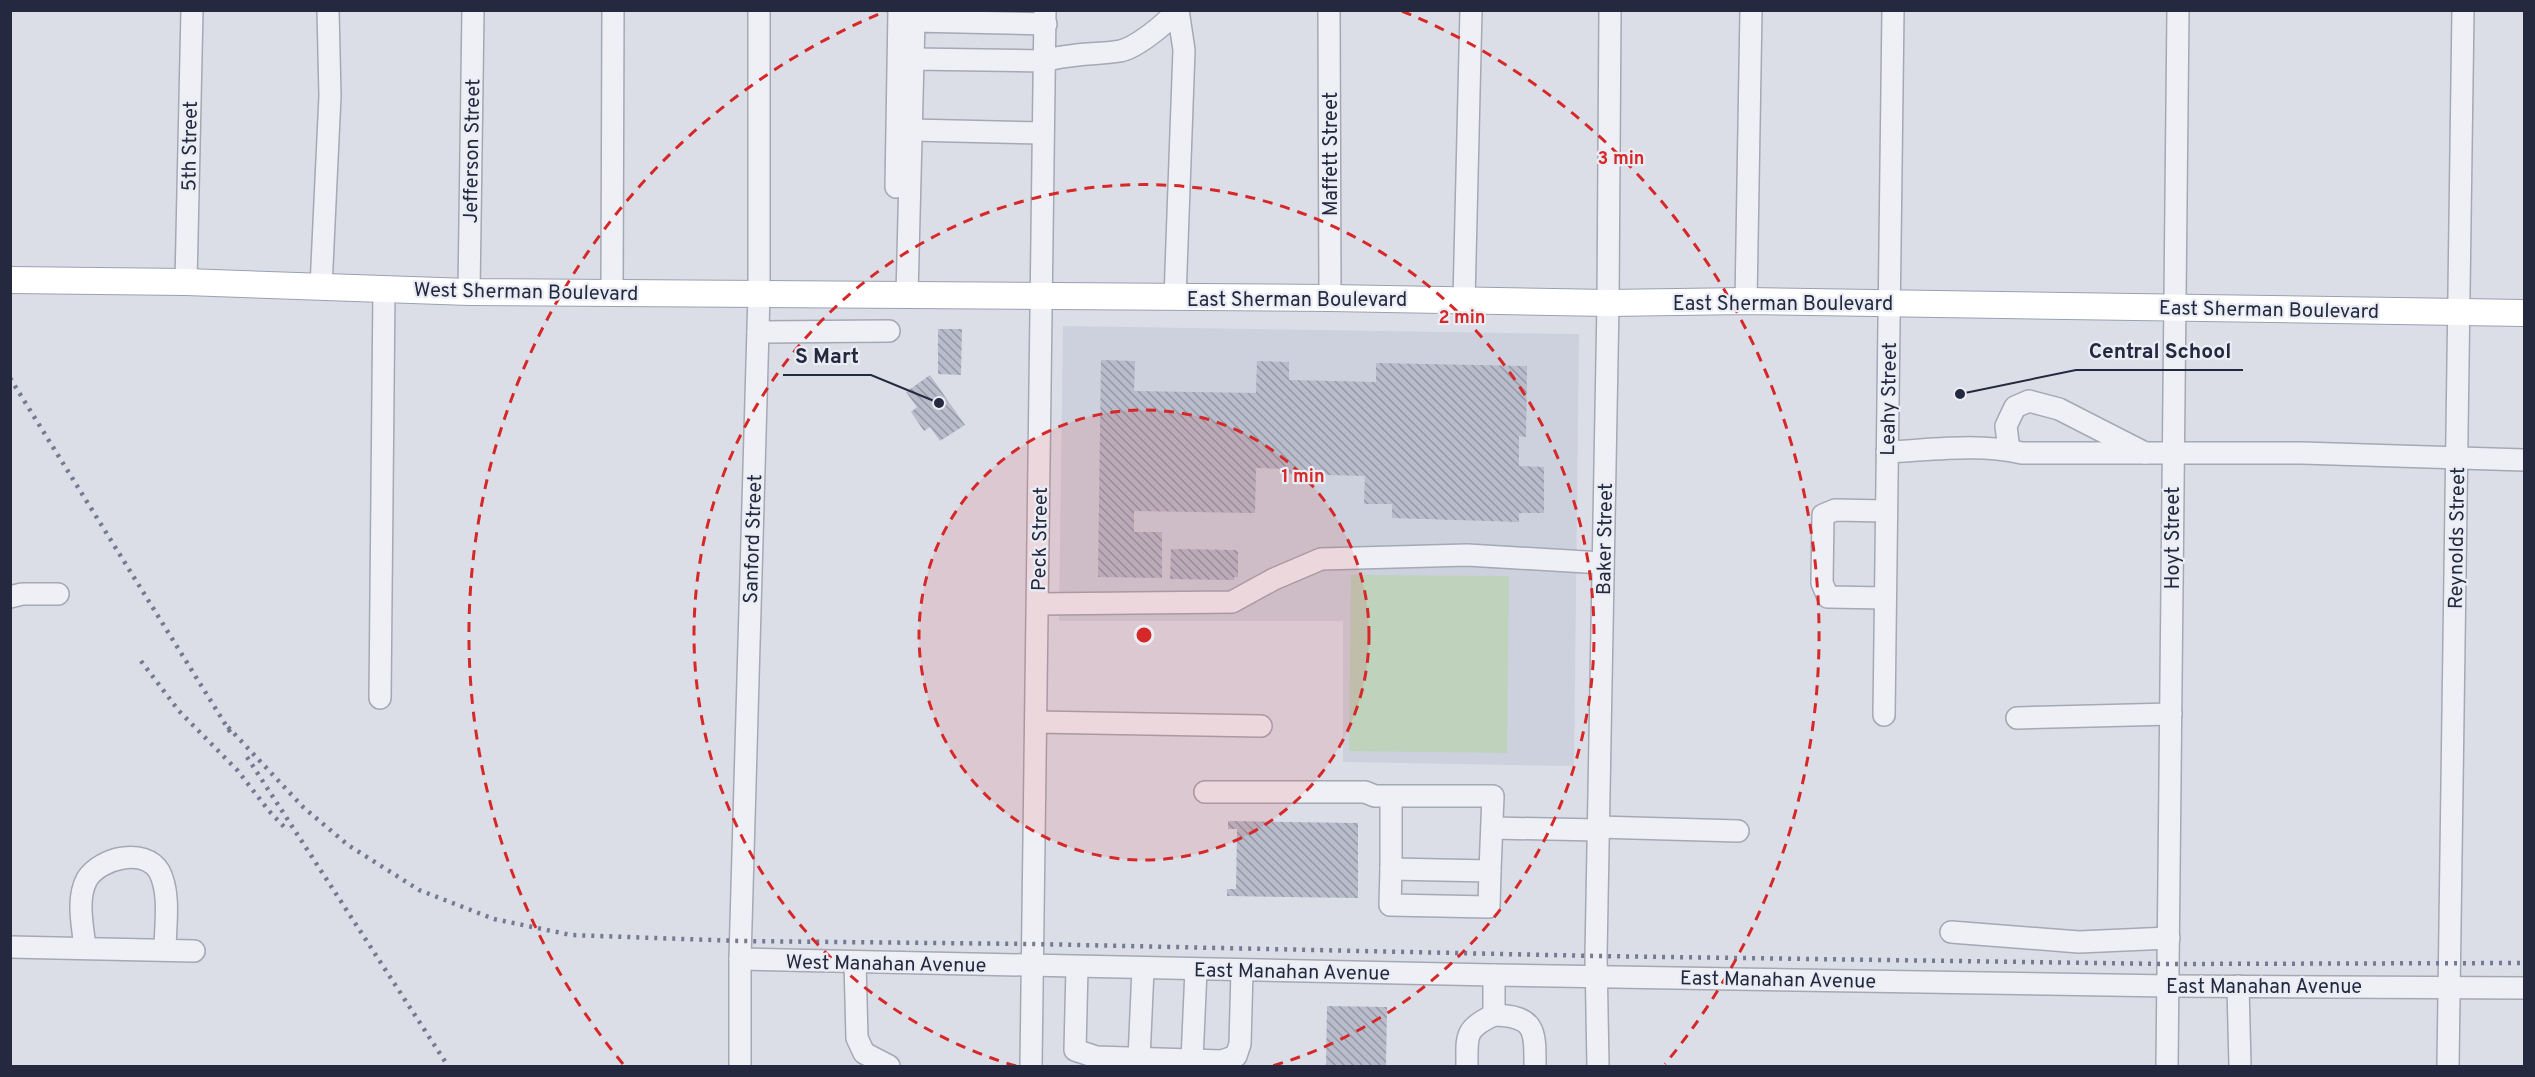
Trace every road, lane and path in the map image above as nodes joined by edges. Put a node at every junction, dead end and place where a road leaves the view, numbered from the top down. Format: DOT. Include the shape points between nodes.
graph roads {
  1 [pos="192,10"];
  2 [pos="328,10"];
  3 [pos="473,10"];
  4 [pos="613,10"];
  5 [pos="759,10"];
  6 [pos="899,10"];
  7 [pos="1177,10"];
  8 [pos="1329,10"];
  9 [pos="1471,10"];
  10 [pos="1610,10"];
  11 [pos="1751,10"];
  12 [pos="1893,10"];
  13 [pos="2178,10"];
  14 [pos="2463,10"];
  15 [pos="1046,17"];
  16 [pos="913,59"];
  17 [pos="1045,61"];
  18 [pos="912,130"];
  19 [pos="1042,133"];
  20 [pos="10,280"];
  21 [pos="186,282"];
  22 [pos="321,286"];
  23 [pos="384,289"];
  24 [pos="469,292"];
  25 [pos="612,293"];
  26 [pos="759,294"];
  27 [pos="901,295"];
  28 [pos="1042,297"];
  29 [pos="1175,298"];
  30 [pos="1330,298"];
  31 [pos="1464,300"];
  32 [pos="1746,302"];
  33 [pos="1608,303"];
  34 [pos="1889,303"];
  35 [pos="2173,307"];
  36 [pos="2459,312"];
  37 [pos="2524,313"];
  38 [pos="889,331"];
  39 [pos="758,332"];
  40 [pos="2009,450"];
  41 [pos="1887,452"];
  42 [pos="2147,454"];
  43 [pos="2173,454"];
  44 [pos="2457,459"];
  45 [pos="2524,460"];
  46 [pos="1886,511"];
  47 [pos="1603,563"];
  48 [pos="58,594"];
  49 [pos="10,597"];
  50 [pos="1885,598"];
  51 [pos="1038,604"];
  52 [pos="380,698"];
  53 [pos="2171,714"];
  54 [pos="1884,715"];
  55 [pos="2017,718"];
  56 [pos="1036,722"];
  57 [pos="1261,726"];
  58 [pos="1204,792"];
  59 [pos="1391,796"];
  60 [pos="1492,828"];
  61 [pos="1598,829"];
  62 [pos="1738,831"];
  63 [pos="1391,869"];
  64 [pos="1490,871"];
  65 [pos="1951,932"];
  66 [pos="2169,938"];
  67 [pos="10,947"];
  68 [pos="85,948"];
  69 [pos="165,950"];
  70 [pos="194,951"];
  71 [pos="740,959"];
  72 [pos="855,962"];
  73 [pos="1032,967"];
  74 [pos="1077,968"];
  75 [pos="1143,969"];
  76 [pos="1196,970"];
  77 [pos="1242,971"];
  78 [pos="1494,975"];
  79 [pos="1598,976"];
  80 [pos="2169,986"];
  81 [pos="2238,986"];
  82 [pos="2449,986"];
  83 [pos="2524,988"];
  84 [pos="1494,1015"];
  85 [pos="1139,1059"];
  86 [pos="1192,1060"];
  87 [pos="740,1066"];
  88 [pos="889,1066"];
  89 [pos="1031,1066"];
  90 [pos="1467,1066"];
  91 [pos="1535,1066"];
  92 [pos="1598,1066"];
  93 [pos="2167,1066"];
  94 [pos="2240,1066"];
  95 [pos="2448,1066"];
  1 -- 21 [label="street, 5th Street"];
  2 -- 22 [label="street" via="330,96"];
  3 -- 24 [label="street, Jefferson Street"];
  4 -- 25 [label="street"];
  5 -- 26 [label="street, Sanford Street"];
  6 -- 27 [label="street"];
  7 -- 17 [label="street" via="1167,24 1123,51"];
  7 -- 29 [label="street" via="1184,50"];
  8 -- 30 [label="street, Maffett Street"];
  9 -- 31 [label="street"];
  10 -- 33 [label="street, Baker Street"];
  11 -- 32 [label="street"];
  12 -- 34 [label="street, Leahy Street"];
  13 -- 35 [label="street, Hoyt Street"];
  14 -- 36 [label="street, Reynolds Street"];
  15 -- 16 [label="street" via="914,21"];
  15 -- 17 [label="street, Peck Street"];
  16 -- 17 [label="street"];
  16 -- 18 [label="street"];
  17 -- 19 [label="street, Peck Street"];
  18 -- 19 [label="street"];
  18 -- 27 [label="street"];
  19 -- 28 [label="street, Peck Street"];
  20 -- 21 [label="main road, West Sherman Boulevard"];
  21 -- 22 [label="main road, West Sherman Boulevard"];
  22 -- 23 [label="main road, West Sherman Boulevard"];
  23 -- 24 [label="main road, West Sherman Boulevard"];
  23 -- 52 [label="street"];
  24 -- 25 [label="main road, West Sherman Boulevard"];
  25 -- 26 [label="main road, West Sherman Boulevard"];
  26 -- 27 [label="main road, West Sherman Boulevard"];
  26 -- 39 [label="street, Sanford Street"];
  27 -- 28 [label="main road, West Sherman Boulevard"];
  28 -- 29 [label="main road, East Sherman Boulevard"];
  28 -- 51 [label="street, Peck Street"];
  29 -- 30 [label="main road, East Sherman Boulevard"];
  30 -- 31 [label="main road, East Sherman Boulevard"];
  31 -- 33 [label="main road, East Sherman Boulevard"];
  32 -- 33 [label="main road, East Sherman Boulevard"];
  32 -- 34 [label="main road, East Sherman Boulevard"];
  33 -- 47 [label="street, Baker Street"];
  34 -- 35 [label="main road, East Sherman Boulevard"];
  34 -- 41 [label="street, Leahy Street"];
  35 -- 36 [label="main road, East Sherman Boulevard"];
  35 -- 43 [label="street, Hoyt Street"];
  36 -- 37 [label="main road, East Sherman Boulevard"];
  36 -- 44 [label="street, Reynolds Street"];
  38 -- 39 [label="street"];
  39 -- 71 [label="street, Sanford Street"];
  40 -- 41 [label="street" via="1976,447"];
  40 -- 42 [label="street"];
  40 -- 42 [label="street" via="2006,426 2015,407 2029,401 2060,409"];
  41 -- 46 [label="street, Leahy Street"];
  42 -- 43 [label="street"];
  43 -- 44 [label="street" via="2302,453"];
  43 -- 53 [label="street, Hoyt Street"];
  44 -- 45 [label="street"];
  44 -- 82 [label="street, Reynolds Street"];
  46 -- 50 [label="street, Leahy Street"];
  46 -- 50 [label="street" via="1835,510 1823,515 1822,549 1822,583 1828,597"];
  47 -- 51 [label="street" via="1467,555 1322,559 1274,579 1232,603"];
  47 -- 61 [label="street, Baker Street"];
  48 -- 49 [label="street"];
  50 -- 54 [label="street, Leahy Street"];
  51 -- 56 [label="street, Peck Street"];
  53 -- 55 [label="street"];
  53 -- 66 [label="street, Hoyt Street"];
  56 -- 57 [label="street"];
  56 -- 73 [label="street, Peck Street"];
  58 -- 59 [label="street" via="1365,792"];
  59 -- 60 [label="street" via="1492,796"];
  59 -- 63 [label="street"];
  60 -- 61 [label="street"];
  60 -- 64 [label="street"];
  61 -- 62 [label="street"];
  61 -- 79 [label="street, Baker Street"];
  63 -- 64 [label="street"];
  63 -- 64 [label="street" via="1390,905 1467,907 1489,907"];
  65 -- 66 [label="street" via="2079,942"];
  66 -- 80 [label="street, Hoyt Street"];
  67 -- 68 [label="street"];
  68 -- 69 [label="street"];
  68 -- 69 [label="street" via="81,906 88,878 105,864 138,856 159,871 163,884"];
  69 -- 70 [label="street"];
  71 -- 72 [label="street, West Manahan Avenue"];
  71 -- 87 [label="street, Sanford Street"];
  72 -- 73 [label="street, West Manahan Avenue"];
  72 -- 88 [label="street" via="857,1038 864,1053"];
  73 -- 74 [label="street, East Manahan Avenue"];
  73 -- 89 [label="street, Peck Street"];
  74 -- 75 [label="street, East Manahan Avenue"];
  74 -- 85 [label="street" via="1075,1050 1096,1058"];
  75 -- 76 [label="street, East Manahan Avenue"];
  75 -- 85 [label="street"];
  76 -- 77 [label="street, East Manahan Avenue"];
  76 -- 86 [label="street"];
  77 -- 78 [label="street, East Manahan Avenue"];
  77 -- 86 [label="street" via="1240,1044 1236,1056 1222,1061"];
  78 -- 79 [label="street, East Manahan Avenue"];
  78 -- 84 [label="street"];
  79 -- 80 [label="street, East Manahan Avenue"];
  79 -- 92 [label="street, Baker Street"];
  80 -- 81 [label="street, East Manahan Avenue"];
  80 -- 93 [label="street, Hoyt Street"];
  81 -- 82 [label="street, East Manahan Avenue"];
  81 -- 94 [label="street"];
  82 -- 83 [label="street, East Manahan Avenue"];
  82 -- 95 [label="street, Reynolds Street"];
  84 -- 90 [label="street" via="1472,1028 1467,1036"];
  84 -- 91 [label="street" via="1527,1023 1535,1034"];
  85 -- 86 [label="street"];
}
